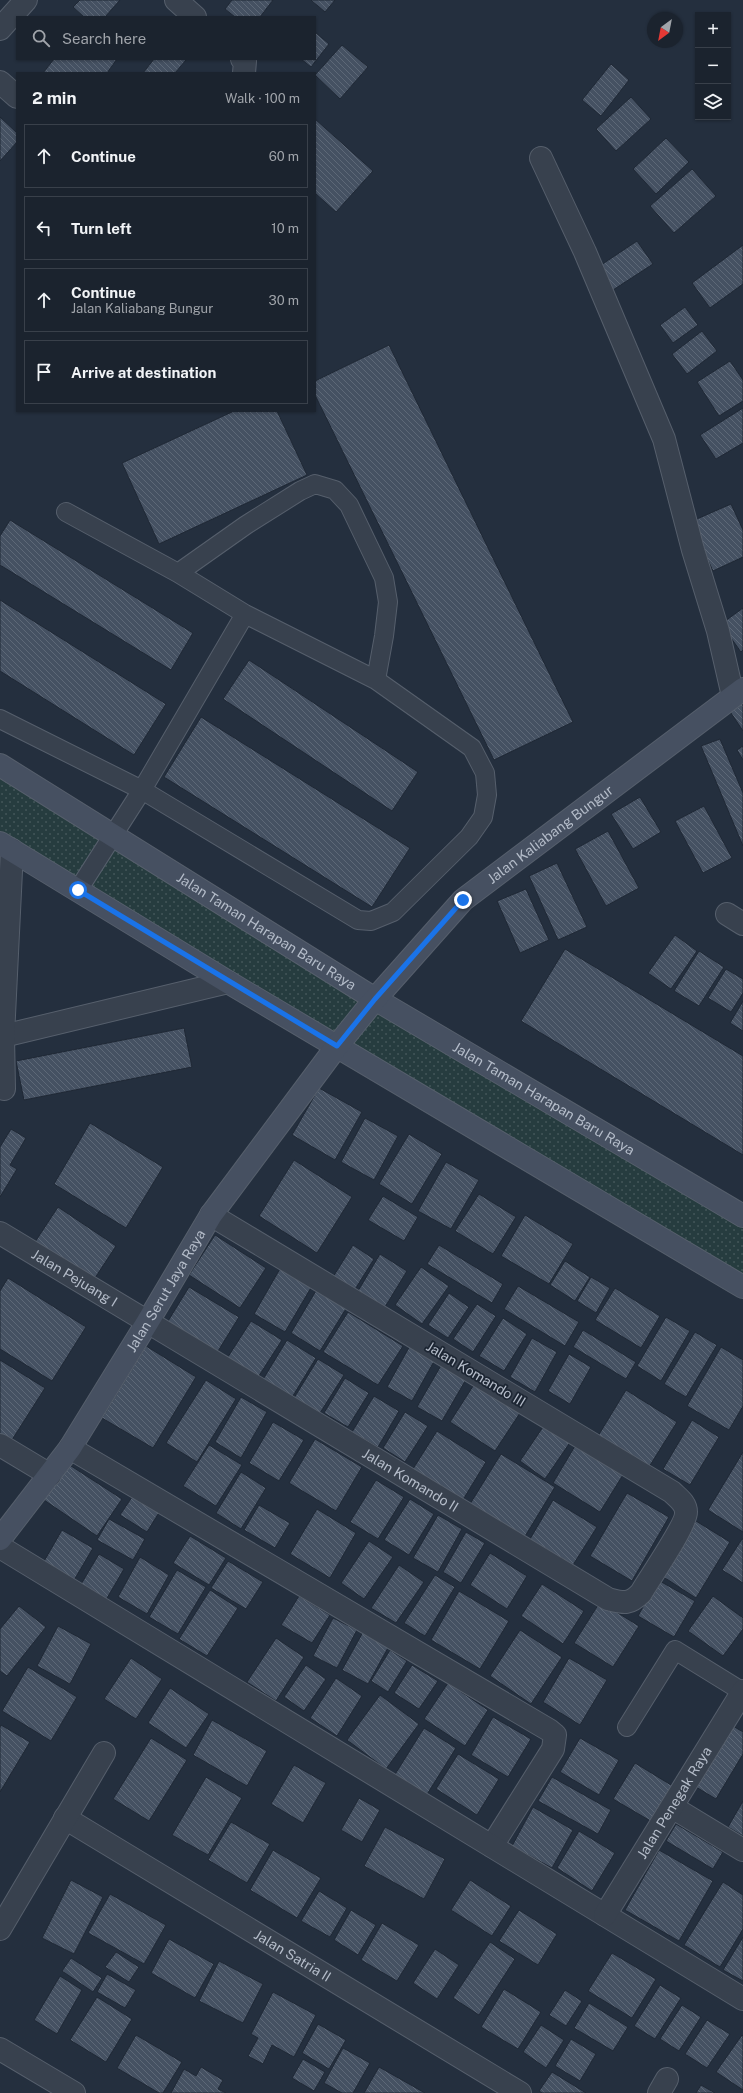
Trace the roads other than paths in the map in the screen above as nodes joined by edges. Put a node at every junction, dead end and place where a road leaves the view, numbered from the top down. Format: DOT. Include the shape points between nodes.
graph roads {
  1 [pos="26,0"];
  2 [pos="176,0"];
  3 [pos="194,16"];
  4 [pos="0,29"];
  5 [pos="244,60"];
  6 [pos="244,72"];
  7 [pos="0,82"];
  8 [pos="16,96"];
  9 [pos="541,158"];
  10 [pos="66,512"];
  11 [pos="178,573"];
  12 [pos="245,614"];
  13 [pos="376,680"];
  14 [pos="738,693"];
  15 [pos="0,719"];
  16 [pos="0,765"];
  17 [pos="142,790"];
  18 [pos="113,834"];
  19 [pos="6,847"];
  20 [pos="78,890"];
  21 [pos="228,982"];
  22 [pos="375,999"];
  23 [pos="3,1036"];
  24 [pos="337,1046"];
  25 [pos="4,1090"];
  26 [pos="211,1215"];
  27 [pos="743,1216"];
  28 [pos="0,1234"];
  29 [pos="743,1287"];
  30 [pos="148,1323"];
  31 [pos="0,1445"];
  32 [pos="70,1448"];
  33 [pos="50,1476"];
  34 [pos="0,1539"];
  35 [pos="0,1546"];
  36 [pos="661,1559"];
  37 [pos="743,1691"];
  38 [pos="628,1727"];
  39 [pos="104,1753"];
  40 [pos="672,1807"];
  41 [pos="65,1818"];
  42 [pos="492,1846"];
  43 [pos="743,1850"];
  44 [pos="605,1915"];
  45 [pos="0,1929"];
  46 [pos="743,1999"];
  47 [pos="0,2049"];
  48 [pos="74,2093"];
  49 [pos="520,2093"];
  1 -- 4 [label="street"];
  2 -- 3 [label="street"];
  5 -- 6 [label="street"];
  7 -- 8 [label="street"];
  9 -- 14 [label="street" via="586,252 664,439 693,550"];
  10 -- 11 [label="lane"];
  11 -- 12 [label="lane"];
  11 -- 13 [label="lane" via="300,491 315,484 335,490 349,505 384,578 388,602"];
  12 -- 13 [label="lane"];
  12 -- 17 [label="lane"];
  13 -- 17 [label="lane" via="472,748 485,773 487,795 483,817 469,837 408,900 381,918 371,921 358,920"];
  14 -- 22 [label="street, Jalan Kaliabang Bungur" via="463,900"];
  15 -- 17 [label="lane"];
  16 -- 18 [label="street, Jalan Taman Harapan Baru Raya"];
  17 -- 18 [label="lane"];
  18 -- 20 [label="lane"];
  18 -- 22 [label="street, Jalan Taman Harapan Baru Raya"];
  19 -- 20 [label="street"];
  19 -- 23 [label="street"];
  20 -- 21 [label="street"];
  21 -- 23 [label="street"];
  21 -- 24 [label="street"];
  22 -- 24 [label="street, Jalan Kaliabang Bungur"];
  22 -- 27 [label="street, Jalan Taman Harapan Baru Raya"];
  23 -- 25 [label="street"];
  24 -- 26 [label="street, Jalan Serut Jaya Raya"];
  24 -- 29 [label="street"];
  26 -- 30 [label="street, Jalan Serut Jaya Raya"];
  26 -- 36 [label="street, Jalan Komando III" via="672,1492 682,1501 686,1512 682,1525"];
  28 -- 30 [label="street, Jalan Pejuang I"];
  30 -- 32 [label="street, Jalan Serut Jaya Raya"];
  30 -- 36 [label="street, Jalan Komando II" via="608,1599 633,1601 641,1593"];
  31 -- 33 [label="street"];
  32 -- 33 [label="street, Jalan Serut Jaya Raya"];
  32 -- 42 [label="street" via="549,1730 554,1735 553,1749"];
  33 -- 34 [label="street, Jalan Serut Jaya Raya"];
  35 -- 42 [label="street"];
  37 -- 38 [label="lane" via="675,1650"];
  37 -- 40 [label="street, Jalan Penegak Raya"];
  39 -- 41 [label="street"];
  40 -- 43 [label="street"];
  40 -- 44 [label="street, Jalan Penegak Raya"];
  41 -- 45 [label="street"];
  41 -- 49 [label="street, Jalan Satria II"];
  42 -- 44 [label="street"];
  44 -- 46 [label="street"];
  47 -- 48 [label="street"];
}
